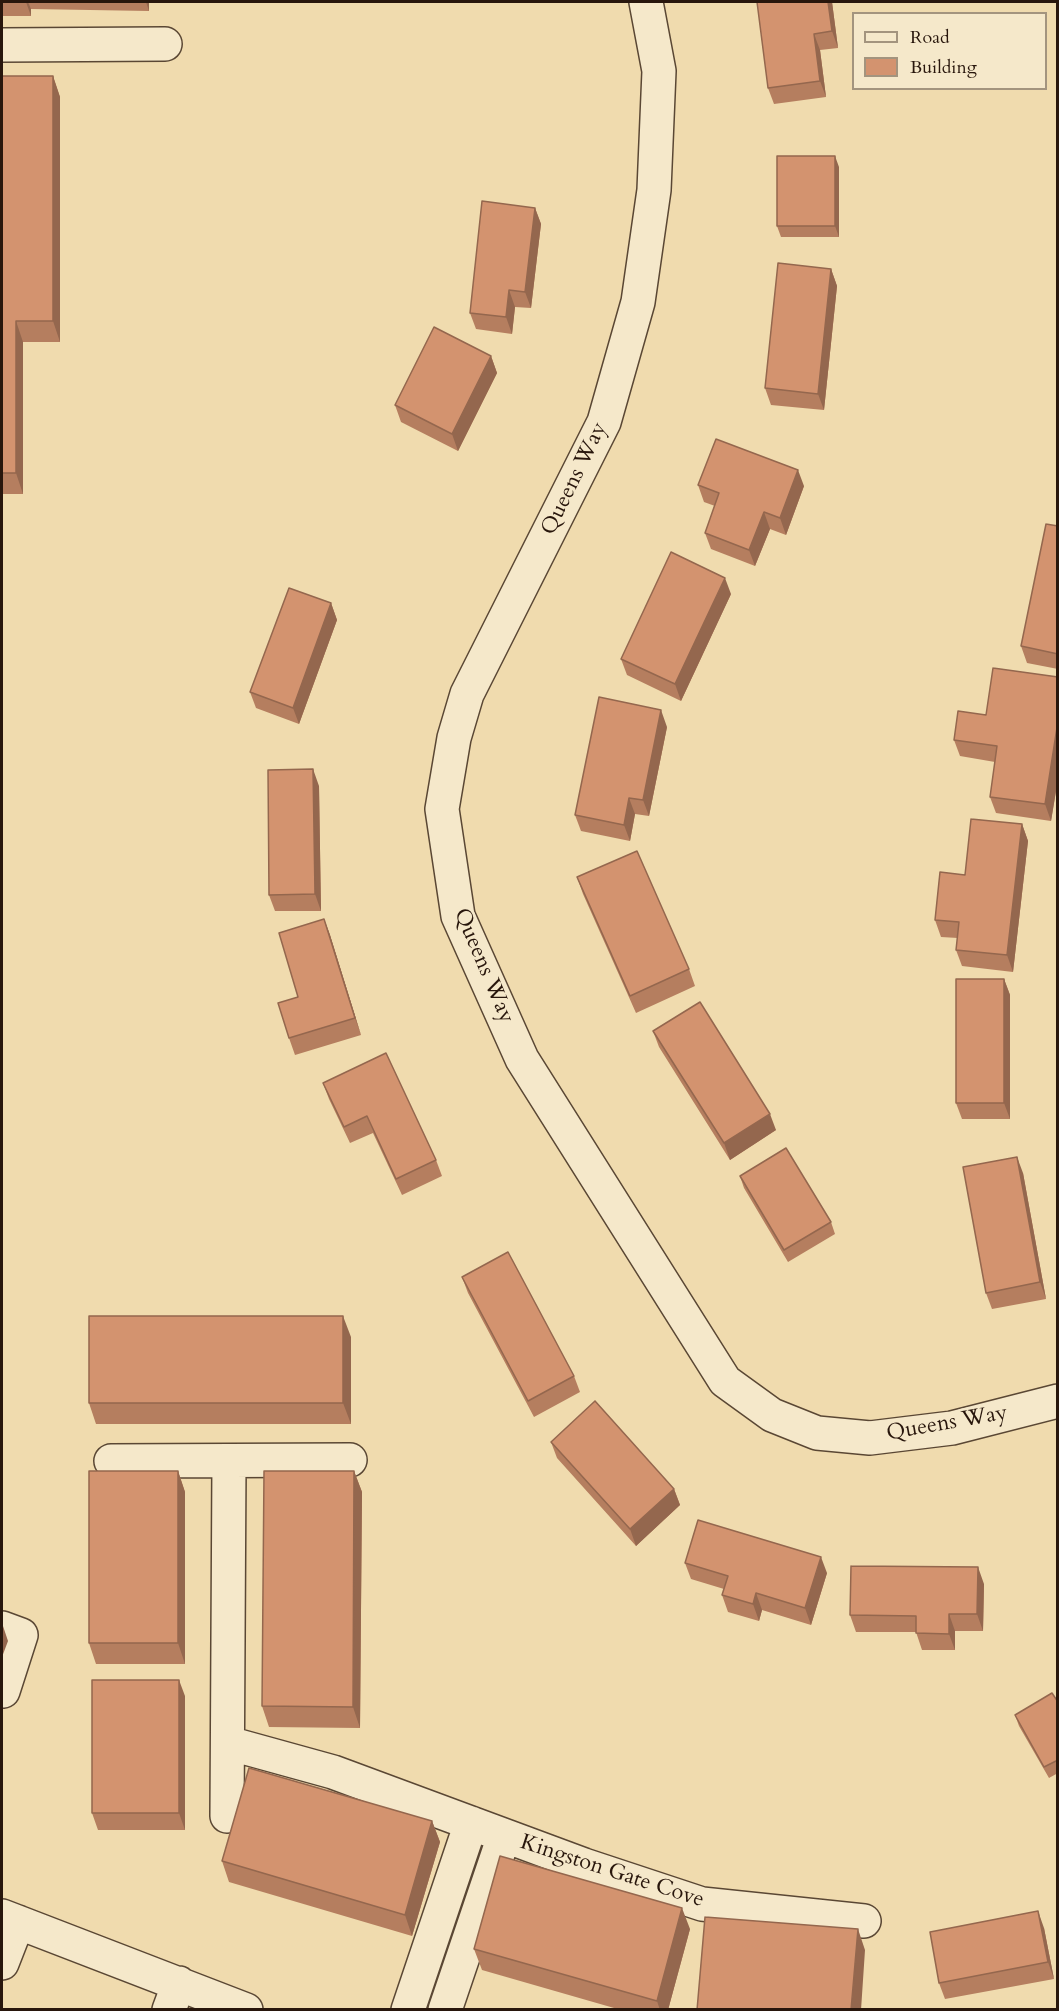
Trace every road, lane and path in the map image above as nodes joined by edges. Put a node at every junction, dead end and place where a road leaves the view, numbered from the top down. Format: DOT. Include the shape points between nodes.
graph roads {
  1 [pos="646,2"];
  2 [pos="165,44"];
  3 [pos="2,45"];
  4 [pos="1058,1401"];
  5 [pos="350,1460"];
  6 [pos="111,1461"];
  7 [pos="229,1462"];
  8 [pos="2,1628"];
  9 [pos="3,1691"];
  10 [pos="228,1743"];
  11 [pos="227,1816"];
  12 [pos="471,1823"];
  13 [pos="504,1836"];
  14 [pos="10,1919"];
  15 [pos="864,1921"];
  16 [pos="430,1940"];
  17 [pos="465,1952"];
  18 [pos="2,1963"];
  19 [pos="174,1996"];
  20 [pos="246,2010"];
  21 [pos="408,2010"];
  22 [pos="446,2010"];
  1 -- 4 [label="street, Queens Way" via="659,71 654,190 638,302 604,422 467,694 454,738 442,809 458,916 522,1059 725,1382 772,1415 817,1432 870,1438 952,1428"];
  2 -- 3 [label="street"];
  5 -- 7 [label="street"];
  6 -- 7 [label="street"];
  7 -- 10 [label="street"];
  8 -- 9 [label="street" via="21,1635"];
  10 -- 11 [label="street"];
  10 -- 12 [label="street, Kingston Gate Cove" via="333,1772"];
  12 -- 13 [label="street, Kingston Gate Cove"];
  12 -- 16 [label="street"];
  13 -- 15 [label="street, Kingston Gate Cove" via="702,1904"];
  13 -- 17 [label="street, Kingston Gate Cove"];
  14 -- 18 [label="street"];
  14 -- 19 [label="street"];
  16 -- 17 [label="street"];
  16 -- 21 [label="street"];
  17 -- 22 [label="street, Kingston Gate Cove"];
  19 -- 20 [label="street"];
}
